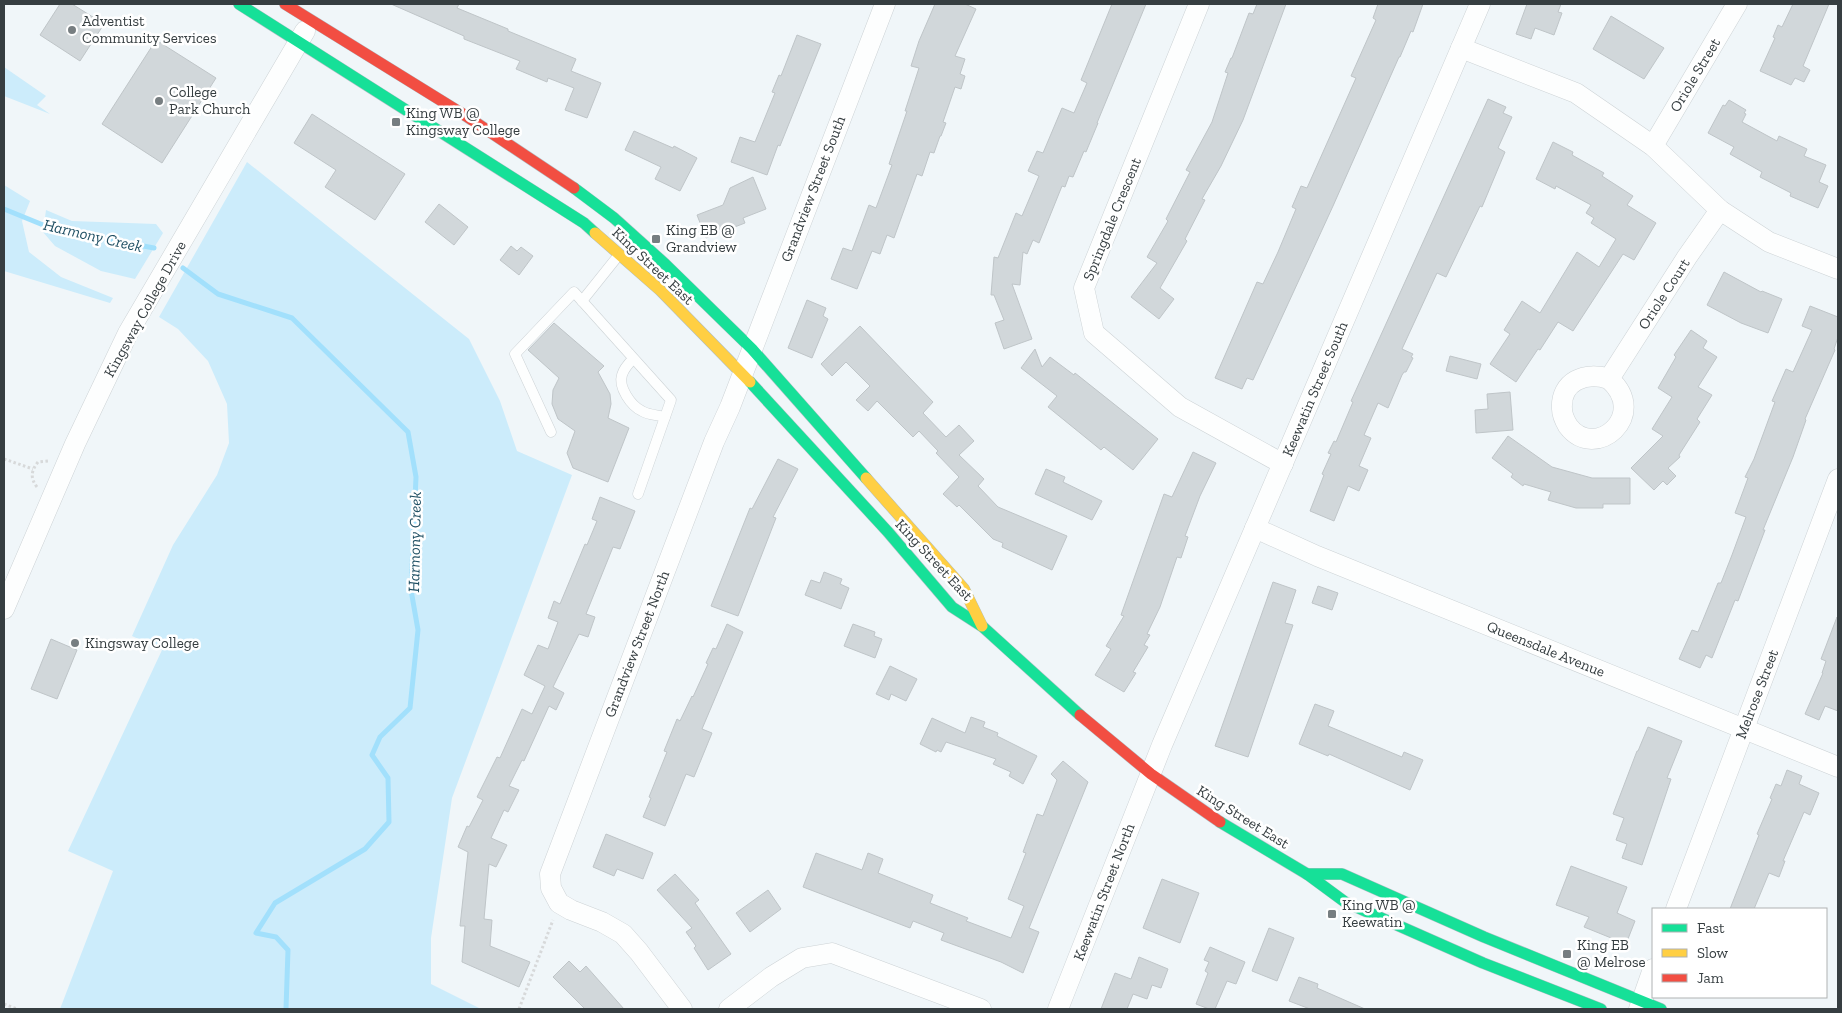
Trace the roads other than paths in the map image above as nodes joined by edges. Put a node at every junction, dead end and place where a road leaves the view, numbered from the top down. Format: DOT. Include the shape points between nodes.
graph roads {
  1 [pos="240,4"];
  2 [pos="284,4"];
  3 [pos="885,4"];
  4 [pos="1199,4"];
  5 [pos="1480,4"];
  6 [pos="1736,4"];
  7 [pos="311,21"];
  8 [pos="299,41"];
  9 [pos="1461,48"];
  10 [pos="1653,146"];
  11 [pos="1720,210"];
  12 [pos="619,255"];
  13 [pos="1838,269"];
  14 [pos="582,301"];
  15 [pos="752,349"];
  16 [pos="633,358"];
  17 [pos="742,374"];
  18 [pos="1609,379"];
  19 [pos="665,417"];
  20 [pos="551,432"];
  21 [pos="1283,464"];
  22 [pos="1838,479"];
  23 [pos="638,494"];
  24 [pos="1255,528"];
  25 [pos="9,581"];
  26 [pos="4,609"];
  27 [pos="983,627"];
  28 [pos="1744,729"];
  29 [pos="1838,767"];
  30 [pos="1151,774"];
  31 [pos="1308,874"];
  32 [pos="1676,908"];
  33 [pos="1652,972"];
  34 [pos="1640,1006"];
  35 [pos="682,1009"];
  36 [pos="729,1009"];
  37 [pos="981,1009"];
  38 [pos="1058,1009"];
  39 [pos="1601,1009"];
  40 [pos="1661,1009"];
  1 -- 8 [label="main road, King Street East"];
  2 -- 7 [label="main road, King Street East"];
  3 -- 15 [label="street, Grandview Street South"];
  4 -- 21 [label="street, Springdale Crescent" via="1084,288 1094,333 1180,406"];
  5 -- 9 [label="street, Keewatin Street South"];
  6 -- 10 [label="street, Oriole Street"];
  7 -- 8 [label="street, Kingsway College Drive"];
  7 -- 15 [label="main road, King Street East" via="566,181 621,224"];
  8 -- 12 [label="main road, King Street East" via="584,223"];
  8 -- 25 [label="street, Kingsway College Drive" via="128,333"];
  9 -- 10 [label="street" via="1576,93"];
  9 -- 21 [label="street, Keewatin Street South"];
  10 -- 11 [label="street"];
  11 -- 13 [label="street" via="1769,242"];
  11 -- 18 [label="street, Oriole Court"];
  12 -- 14 [label="lane"];
  12 -- 17 [label="main road, King Street East" via="660,290"];
  14 -- 16 [label="lane"];
  14 -- 20 [label="lane" via="574,292 515,354"];
  15 -- 17 [label="street, Grandview Street South"];
  15 -- 27 [label="main road, King Street East" via="964,589"];
  16 -- 19 [label="lane" via="671,400"];
  16 -- 19 [label="lane" via="621,377 623,389 631,403 643,412"];
  17 -- 27 [label="main road, King Street East" via="952,606"];
  17 -- 35 [label="street, Grandview Street North" via="550,874 551,888 565,907 623,934"];
  19 -- 23 [label="lane"];
  21 -- 24 [label="street, Keewatin Street South"];
  22 -- 28 [label="street, Melrose Street"];
  24 -- 28 [label="street, Queensdale Avenue" via="1326,560"];
  24 -- 30 [label="street, Keewatin Street South"];
  25 -- 26 [label="street, Kingsway College Drive"];
  27 -- 30 [label="main road, King Street East"];
  28 -- 29 [label="street, Queensdale Avenue"];
  28 -- 32 [label="street, Melrose Street"];
  30 -- 31 [label="main road, King Street East" via="1236,833"];
  30 -- 38 [label="street, Keewatin Street North"];
  31 -- 34 [label="main road, King Street East" via="1342,874"];
  31 -- 39 [label="main road, King Street East" via="1345,902"];
  33 -- 34 [label="street"];
  34 -- 40 [label="main road, King Street East"];
  36 -- 37 [label="street" via="802,958 832,953"];
}
